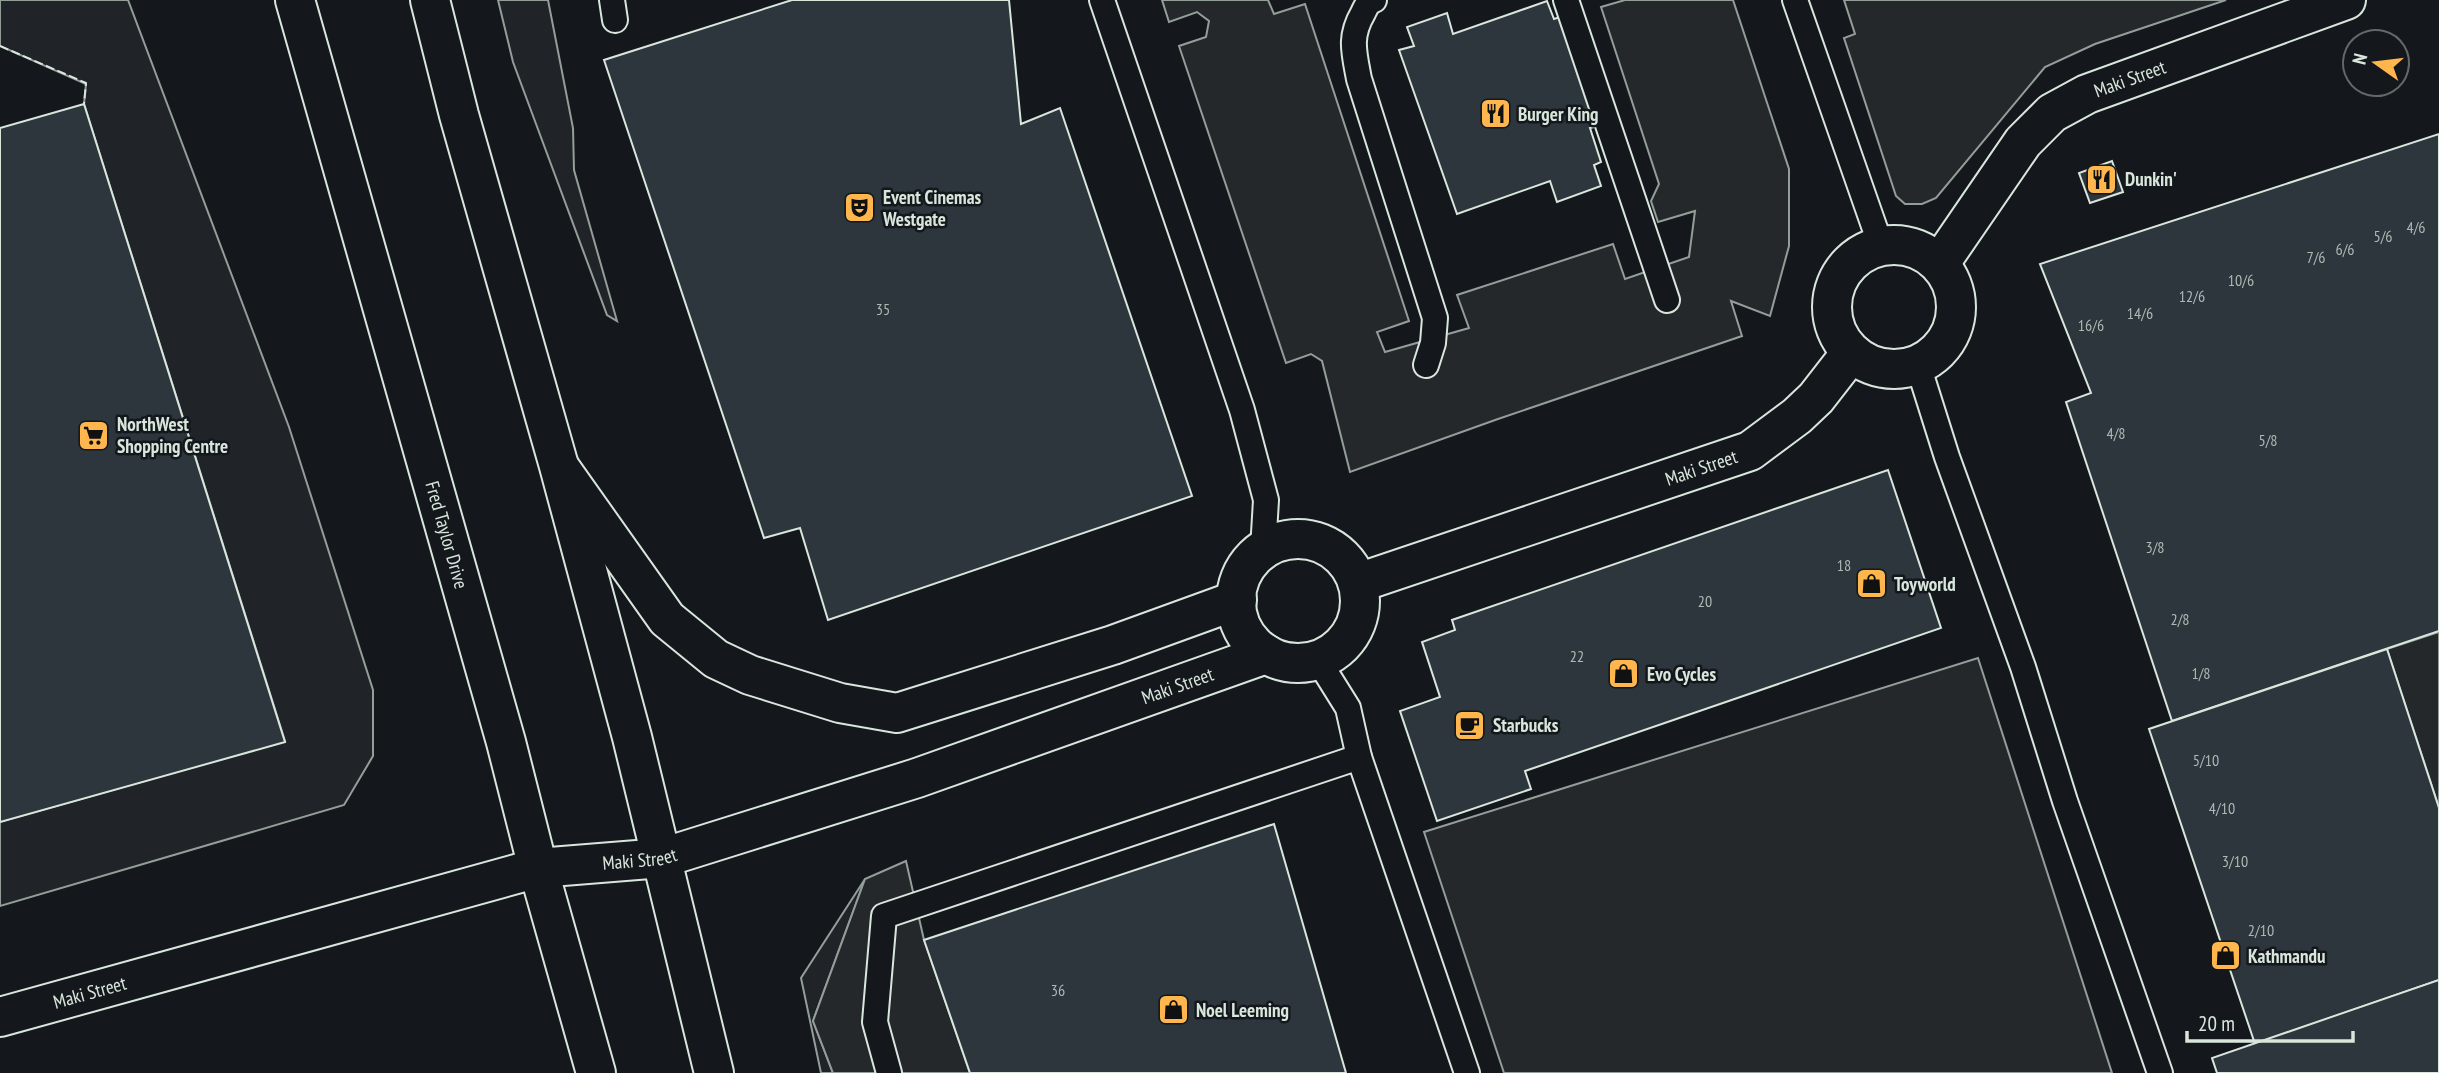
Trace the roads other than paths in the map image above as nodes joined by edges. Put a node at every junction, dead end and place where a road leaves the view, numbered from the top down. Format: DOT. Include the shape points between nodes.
graph roads {
  1 [pos="275,0"];
  2 [pos="295,0"];
  3 [pos="430,0"];
  4 [pos="1102,0"];
  5 [pos="1374,0"];
  6 [pos="1566,0"];
  7 [pos="1796,0"];
  8 [pos="2346,0"];
  9 [pos="320,94"];
  10 [pos="1881,246"];
  11 [pos="1940,263"];
  12 [pos="1667,300"];
  13 [pos="1851,353"];
  14 [pos="1426,365"];
  15 [pos="1918,365"];
  16 [pos="559,466"];
  17 [pos="1263,550"];
  18 [pos="1358,583"];
  19 [pos="1237,600"];
  20 [pos="1266,654"];
  21 [pos="1318,660"];
  22 [pos="1359,757"];
  23 [pos="662,858"];
  24 [pos="538,867"];
  25 [pos="0,1017"];
  26 [pos="596,1073"];
  27 [pos="714,1073"];
  28 [pos="889,1073"];
  29 [pos="1467,1073"];
  30 [pos="2160,1073"];
  1 -- 9 [label="street"];
  2 -- 9 [label="street, Fred Taylor Drive"];
  3 -- 16 [label="street"];
  4 -- 17 [label="lane" via="1242,410 1266,500"];
  5 -- 14 [label="lane" via="1358,21 1352,42 1359,79 1435,318"];
  6 -- 12 [label="lane"];
  7 -- 10 [label="lane"];
  8 -- 11 [label="street, Maki Street" via="2087,94 2052,113 2023,142"];
  9 -- 24 [label="street, Fred Taylor Drive"];
  10 -- 11 [label="street" via="1915,248"];
  10 -- 13 [label="street" via="1863,252 1849,264 1832,299 1833,320"];
  11 -- 15 [label="street" via="1953,286 1954,325 1934,356"];
  13 -- 15 [label="street" via="1883,369"];
  13 -- 18 [label="street, Maki Street" via="1816,398 1750,451"];
  15 -- 30 [label="lane"];
  16 -- 19 [label="street" via="667,619 716,659 792,690 840,703 897,713 1113,645"];
  16 -- 23 [label="street"];
  17 -- 18 [label="street" via="1299,539 1319,542 1336,551"];
  17 -- 19 [label="street" via="1240,581"];
  18 -- 21 [label="street" via="1359,615 1353,630 1338,649"];
  19 -- 20 [label="street" via="1243,630"];
  20 -- 21 [label="street" via="1282,662"];
  20 -- 23 [label="street, Maki Street" via="916,778"];
  21 -- 22 [label="lane" via="1348,708"];
  22 -- 28 [label="lane" via="884,916 875,1022"];
  22 -- 29 [label="lane"];
  23 -- 24 [label="street, Maki Street"];
  23 -- 27 [label="street"];
  24 -- 25 [label="street, Maki Street"];
  24 -- 26 [label="street, Fred Taylor Drive"];
}
